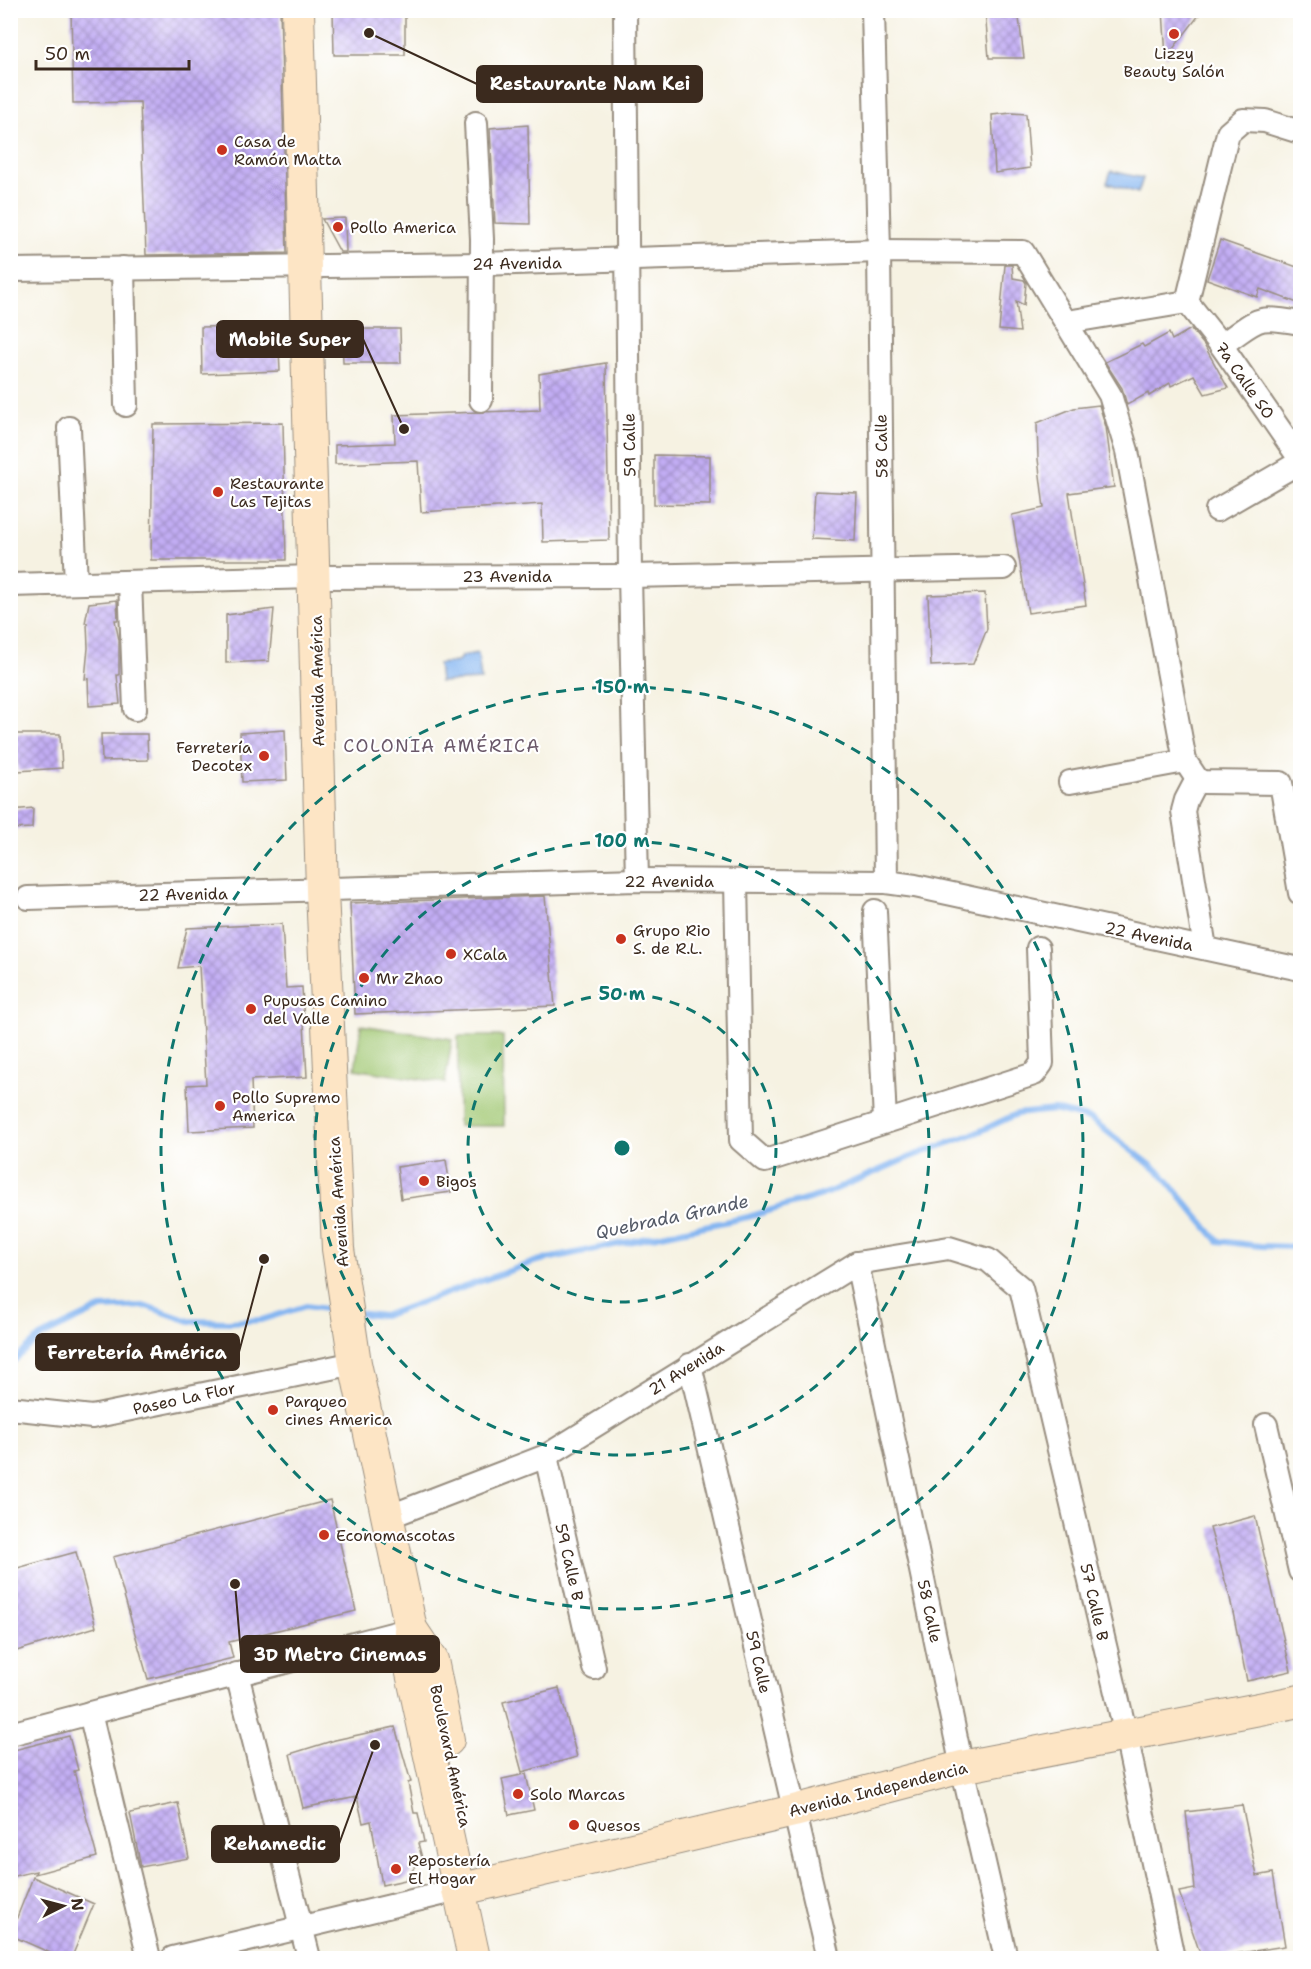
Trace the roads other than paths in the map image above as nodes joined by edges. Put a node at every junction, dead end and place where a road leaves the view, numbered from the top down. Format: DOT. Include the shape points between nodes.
graph roads {
  1 [pos="298,10"];
  2 [pos="625,10"];
  3 [pos="873,10"];
  4 [pos="476,123"];
  5 [pos="1300,132"];
  6 [pos="879,251"];
  7 [pos="627,261"];
  8 [pos="482,264"];
  9 [pos="123,268"];
  10 [pos="304,268"];
  11 [pos="10,270"];
  12 [pos="1187,302"];
  13 [pos="1067,322"];
  14 [pos="1300,324"];
  15 [pos="1221,345"];
  16 [pos="481,400"];
  17 [pos="126,405"];
  18 [pos="69,428"];
  19 [pos="1300,461"];
  20 [pos="1217,510"];
  21 [pos="1004,568"];
  22 [pos="882,572"];
  23 [pos="315,576"];
  24 [pos="630,576"];
  25 [pos="130,582"];
  26 [pos="76,583"];
  27 [pos="10,585"];
  28 [pos="135,709"];
  29 [pos="1191,770"];
  30 [pos="1070,782"];
  31 [pos="637,880"];
  32 [pos="736,881"];
  33 [pos="886,882"];
  34 [pos="322,891"];
  35 [pos="1300,893"];
  36 [pos="28,898"];
  37 [pos="875,911"];
  38 [pos="1038,948"];
  39 [pos="1205,948"];
  40 [pos="1300,969"];
  41 [pos="885,1121"];
  42 [pos="988,1260"];
  43 [pos="857,1263"];
  44 [pos="354,1357"];
  45 [pos="690,1365"];
  46 [pos="13,1408"];
  47 [pos="1266,1425"];
  48 [pos="546,1456"];
  49 [pos="1294,1512"];
  50 [pos="388,1517"];
  51 [pos="1300,1571"];
  52 [pos="411,1629"];
  53 [pos="594,1668"];
  54 [pos="237,1674"];
  55 [pos="1300,1701"];
  56 [pos="90,1713"];
  57 [pos="10,1734"];
  58 [pos="1126,1735"];
  59 [pos="962,1767"];
  60 [pos="794,1811"];
  61 [pos="468,1888"];
  62 [pos="302,1929"];
  63 [pos="149,1959"];
  64 [pos="173,1959"];
  65 [pos="309,1959"];
  66 [pos="474,1959"];
  67 [pos="494,1959"];
  68 [pos="829,1959"];
  69 [pos="1006,1959"];
  70 [pos="1173,1959"];
  1 -- 10 [label="main road, Avenida América"];
  2 -- 7 [label="street, 59 Calle"];
  3 -- 6 [label="street, 58 Calle"];
  4 -- 8 [label="street"];
  5 -- 12 [label="street" via="1265,121 1243,120 1228,133"];
  6 -- 7 [label="street, 24 Avenida"];
  6 -- 13 [label="street, 24 Avenida" via="1023,252"];
  6 -- 22 [label="street, 58 Calle"];
  7 -- 8 [label="street, 24 Avenida"];
  7 -- 24 [label="street, 59 Calle"];
  8 -- 10 [label="street, 24 Avenida"];
  8 -- 16 [label="street"];
  9 -- 10 [label="street, 24 Avenida"];
  9 -- 11 [label="street, 24 Avenida"];
  9 -- 17 [label="street"];
  10 -- 23 [label="main road, Avenida América"];
  12 -- 13 [label="street"];
  12 -- 15 [label="street, 7a Calle SO"];
  13 -- 29 [label="street" via="1110,395 1127,451"];
  14 -- 15 [label="street" via="1276,317 1258,319"];
  15 -- 19 [label="street, 7a Calle SO"];
  18 -- 26 [label="street"];
  19 -- 20 [label="street"];
  21 -- 22 [label="street, 23 Avenida"];
  22 -- 24 [label="street, 23 Avenida"];
  22 -- 33 [label="street, 58 Calle"];
  23 -- 24 [label="street, 23 Avenida"];
  23 -- 25 [label="street, 23 Avenida"];
  23 -- 34 [label="main road, Avenida América"];
  24 -- 31 [label="street, 59 Calle"];
  25 -- 26 [label="street, 23 Avenida"];
  25 -- 28 [label="street"];
  26 -- 27 [label="street, 23 Avenida"];
  29 -- 30 [label="street"];
  29 -- 35 [label="street" via="1203,782 1281,783"];
  29 -- 39 [label="street" via="1183,811"];
  31 -- 32 [label="street, 22 Avenida"];
  31 -- 34 [label="street, 22 Avenida"];
  32 -- 33 [label="street, 22 Avenida"];
  32 -- 41 [label="street" via="741,1140 765,1161"];
  33 -- 39 [label="street, 22 Avenida"];
  34 -- 36 [label="street, 22 Avenida"];
  34 -- 44 [label="main road, Avenida América" via="338,1249"];
  37 -- 41 [label="street"];
  38 -- 41 [label="street" via="1042,1063 1034,1074"];
  39 -- 40 [label="street, 22 Avenida"];
  42 -- 43 [label="street, 21 Avenida" via="949,1248"];
  42 -- 58 [label="street, 57 Calle B" via="1021,1288"];
  43 -- 45 [label="street, 21 Avenida"];
  43 -- 59 [label="street, 58 Calle"];
  44 -- 46 [label="street, Paseo La Flor" via="92,1417"];
  44 -- 50 [label="main road, Boulevard América"];
  45 -- 48 [label="street, 21 Avenida"];
  45 -- 60 [label="street, 59 Calle"];
  47 -- 49 [label="street"];
  48 -- 50 [label="street, 21 Avenida"];
  48 -- 53 [label="street, 59 Calle B"];
  49 -- 51 [label="street"];
  50 -- 52 [label="main road, Boulevard América"];
  52 -- 54 [label="street"];
  52 -- 61 [label="main road, Boulevard América" via="410,1664"];
  54 -- 56 [label="street"];
  54 -- 62 [label="street"];
  55 -- 58 [label="main road, Avenida Independencia"];
  56 -- 57 [label="street"];
  56 -- 63 [label="street"];
  58 -- 59 [label="main road, Avenida Independencia"];
  58 -- 70 [label="street, 57 Calle B"];
  59 -- 60 [label="main road, Avenida Independencia"];
  59 -- 69 [label="street, 58 Calle"];
  60 -- 61 [label="main road, Avenida Independencia"];
  60 -- 68 [label="street, 59 Calle"];
  61 -- 62 [label="street"];
  61 -- 66 [label="main road, Boulevard América"];
  61 -- 67 [label="main road, Boulevard América"];
  62 -- 64 [label="street"];
  62 -- 65 [label="street"];
}
